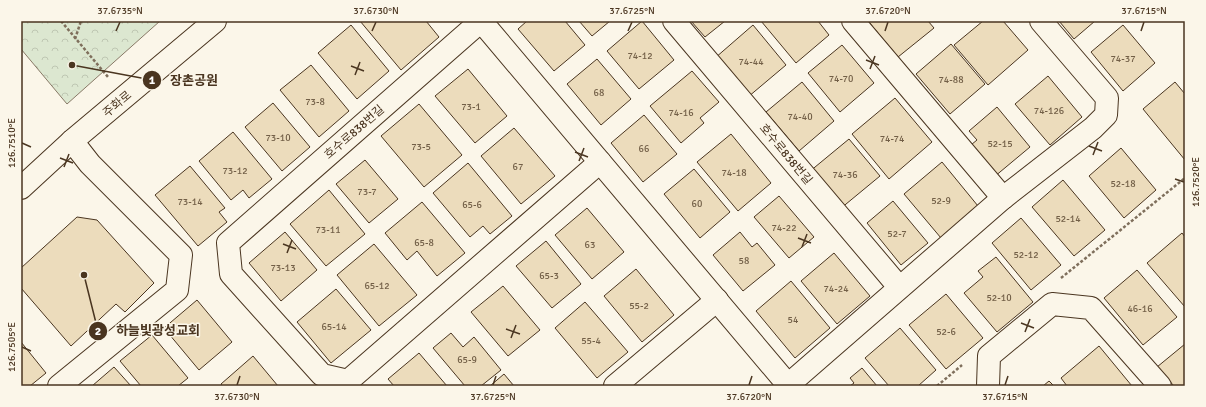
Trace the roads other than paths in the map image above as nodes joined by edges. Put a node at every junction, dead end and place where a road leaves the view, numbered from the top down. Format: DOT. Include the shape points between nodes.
graph roads {
  1 [pos="215,21"];
  2 [pos="481,21"];
  3 [pos="674,21"];
  4 [pos="853,21"];
  5 [pos="1041,21"];
  6 [pos="72,141"];
  7 [pos="600,162"];
  8 [pos="21,188"];
  9 [pos="1003,198"];
  10 [pos="899,288"];
  11 [pos="717,300"];
  12 [pos="789,385"];
  13 [pos="59,386"];
  14 [pos="615,386"];
  15 [pos="988,386"];
  16 [pos="1160,386"];
  1 -- 6 [label="street, 주화로"];
  2 -- 7 [label="street, 호수로838번길"];
  2 -- 7 [label="street, 호수로838번길" via="228,243 231,274 322,376 348,381"];
  3 -- 10 [label="street, 호수로838번길"];
  4 -- 9 [label="street"];
  5 -- 9 [label="street, 호수로838번길" via="1107,98 1106,115"];
  6 -- 8 [label="street, 주화로"];
  6 -- 13 [label="street" via="90,164 181,255 177,290"];
  7 -- 11 [label="street, 호수로838번길"];
  9 -- 10 [label="street, 호수로838번길"];
  10 -- 12 [label="street, 호수로838번길"];
  11 -- 12 [label="street, 호수로838번길"];
  11 -- 14 [label="street"];
  15 -- 16 [label="street" via="989,356 1052,304 1092,308"];
}
